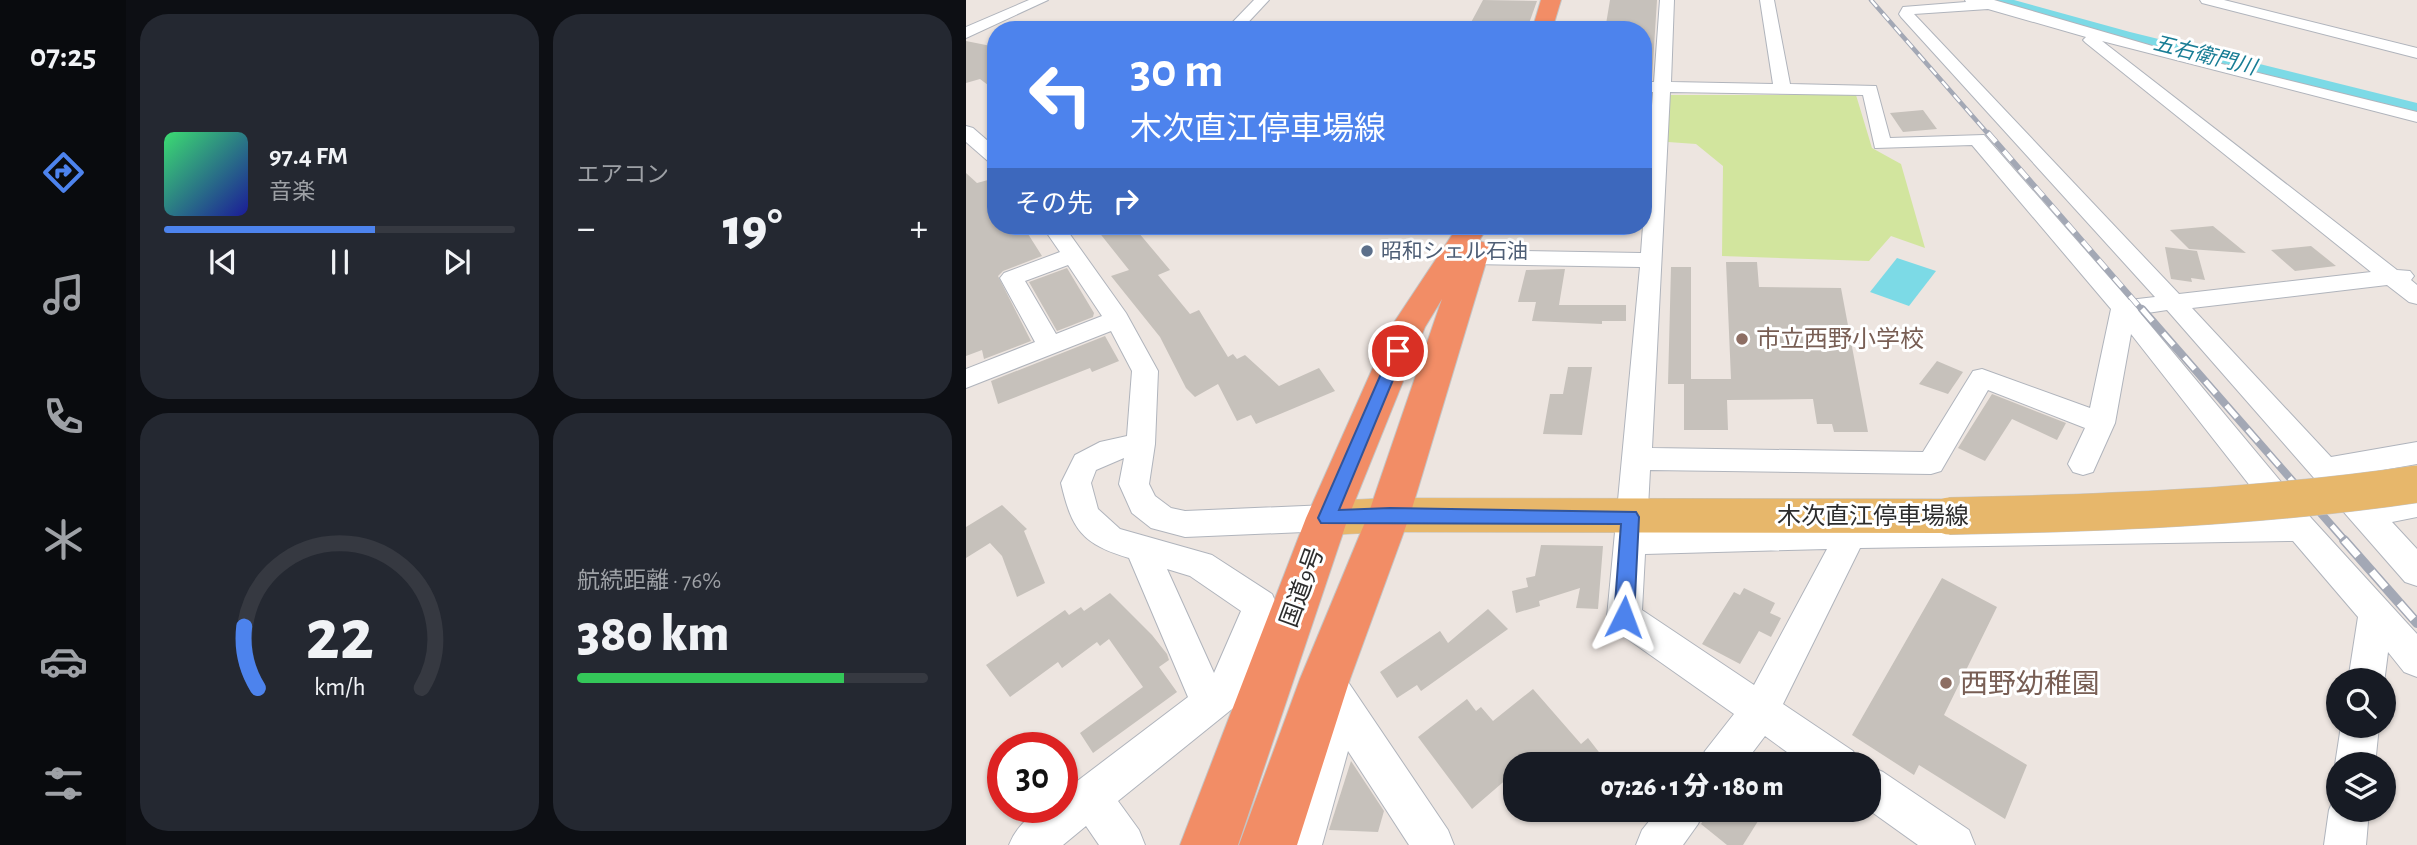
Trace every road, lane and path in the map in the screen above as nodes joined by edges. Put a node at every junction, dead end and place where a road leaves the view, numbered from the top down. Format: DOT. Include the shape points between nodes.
graph roads {
  1 [pos="1041,0"];
  2 [pos="1262,0"];
  3 [pos="1551,0"];
  4 [pos="1667,0"];
  5 [pos="1767,0"];
  6 [pos="2207,0"];
  7 [pos="1981,2"];
  8 [pos="1899,7"];
  9 [pos="993,21"];
  10 [pos="1242,21"];
  11 [pos="1545,21"];
  12 [pos="987,24"];
  13 [pos="2080,31"];
  14 [pos="966,33"];
  15 [pos="2417,53"];
  16 [pos="1652,87"];
  17 [pos="1663,87"];
  18 [pos="1782,89"];
  19 [pos="2417,117"];
  20 [pos="966,132"];
  21 [pos="987,150"];
  22 [pos="1059,235"];
  23 [pos="1476,236"];
  24 [pos="1073,255"];
  25 [pos="1652,260"];
  26 [pos="2417,275"];
  27 [pos="2393,277"];
  28 [pos="2417,297"];
  29 [pos="2174,303"];
  30 [pos="2123,308"];
  31 [pos="1117,319"];
  32 [pos="1050,346"];
  33 [pos="966,379"];
  34 [pos="2101,423"];
  35 [pos="1141,444"];
  36 [pos="2417,453"];
  37 [pos="1637,459"];
  38 [pos="2083,464"];
  39 [pos="2325,469"];
  40 [pos="2417,484"];
  41 [pos="2417,505"];
  42 [pos="2364,514"];
  43 [pos="1390,515"];
  44 [pos="1327,518"];
  45 [pos="2301,528"];
  46 [pos="1629,529"];
  47 [pos="1850,535"];
  48 [pos="1142,550"];
  49 [pos="2417,572"];
  50 [pos="2375,611"];
  51 [pos="2417,660"];
  52 [pos="2368,668"];
  53 [pos="1334,693"];
  54 [pos="1209,704"];
  55 [pos="1761,710"];
  56 [pos="1729,752"];
  57 [pos="1821,752"];
  58 [pos="1881,794"];
  59 [pos="1090,796"];
  60 [pos="1675,822"];
  61 [pos="2348,822"];
  62 [pos="1030,845"];
  63 [pos="1124,845"];
  64 [pos="1209,845"];
  65 [pos="1268,845"];
  66 [pos="1301,845"];
  67 [pos="1433,845"];
  68 [pos="1657,845"];
  69 [pos="1954,845"];
  70 [pos="2345,845"];
  1 -- 9 [label="street"];
  2 -- 10 [label="street"];
  3 -- 11 [label="highway"];
  4 -- 17 [label="street"];
  5 -- 18 [label="street"];
  6 -- 15 [label="street"];
  7 -- 8 [label="street" via="1908,10"];
  7 -- 13 [label="street"];
  8 -- 29 [label="street"];
  12 -- 14 [label="street"];
  13 -- 19 [label="street"];
  13 -- 27 [label="street"];
  16 -- 17 [label="street"];
  17 -- 18 [label="street"];
  17 -- 25 [label="street"];
  18 -- 30 [label="street" via="1870,90 1882,144 1977,139"];
  20 -- 21 [label="street"];
  22 -- 24 [label="street"];
  23 -- 25 [label="street"];
  23 -- 43 [label="highway"];
  23 -- 44 [label="highway, 国道9号" via="1408,327"];
  24 -- 31 [label="street"];
  24 -- 32 [label="street" via="1012,278"];
  25 -- 37 [label="street"];
  26 -- 27 [label="street"];
  27 -- 28 [label="street"];
  27 -- 29 [label="street"];
  29 -- 30 [label="street"];
  29 -- 39 [label="street"];
  30 -- 34 [label="street"];
  30 -- 45 [label="street"];
  31 -- 32 [label="street"];
  31 -- 35 [label="street" via="1145,371"];
  32 -- 33 [label="street"];
  34 -- 37 [label="street" via="1982,378 1931,463"];
  34 -- 38 [label="street"];
  35 -- 44 [label="street" via="1134,484 1143,504 1162,519 1185,524"];
  35 -- 48 [label="street" via="1110,450 1085,463 1076,483 1084,515 1110,539"];
  36 -- 39 [label="street"];
  37 -- 46 [label="street"];
  39 -- 42 [label="street"];
  40 -- 46 [label="main road, 木次直江停車場線, bridge" via="2242,506"];
  41 -- 42 [label="street"];
  42 -- 49 [label="street"];
  43 -- 44 [label="main road, 木次直江停車場線"];
  43 -- 46 [label="main road, 木次直江停車場線"];
  43 -- 53 [label="highway"];
  44 -- 64 [label="highway, 国道9号"];
  45 -- 47 [label="street"];
  45 -- 50 [label="street"];
  46 -- 47 [label="street"];
  46 -- 55 [label="street" via="1624,617"];
  47 -- 55 [label="street"];
  48 -- 54 [label="street"];
  48 -- 54 [label="street" via="1200,565 1260,605 1224,692"];
  50 -- 51 [label="street"];
  50 -- 52 [label="street"];
  53 -- 65 [label="highway"];
  53 -- 66 [label="street"];
  53 -- 67 [label="street"];
  54 -- 59 [label="street"];
  55 -- 56 [label="street"];
  55 -- 57 [label="street"];
  58 -- 69 [label="street"];
  59 -- 62 [label="street"];
  59 -- 63 [label="street"];
  60 -- 68 [label="street"];
  61 -- 70 [label="street"];
}
